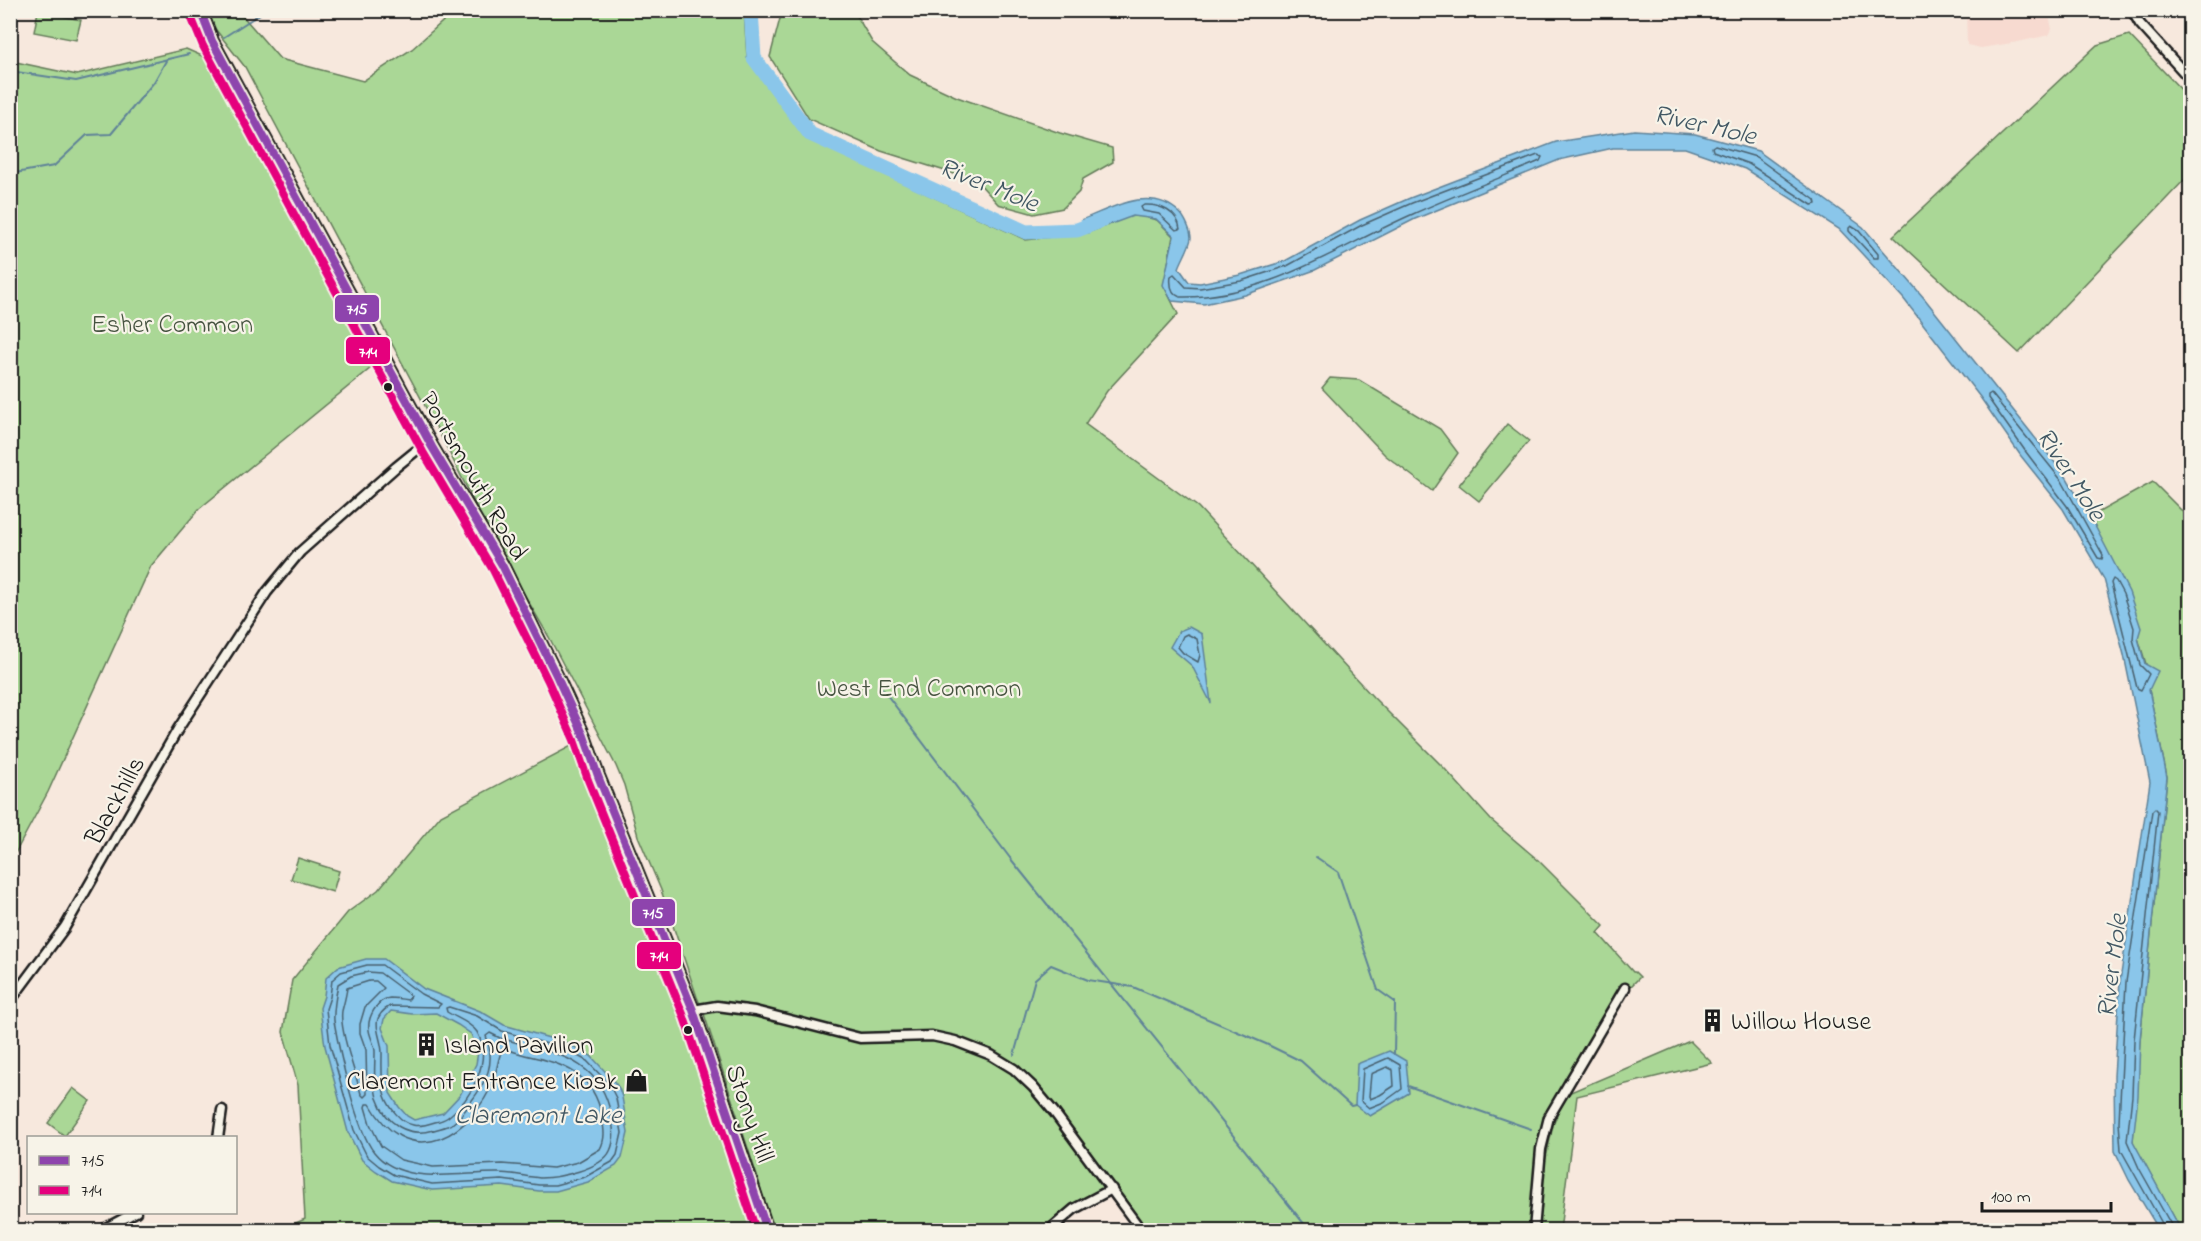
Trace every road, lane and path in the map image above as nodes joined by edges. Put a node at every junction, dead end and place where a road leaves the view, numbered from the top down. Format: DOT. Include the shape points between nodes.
graph roads {
  1 [pos="200,10"];
  2 [pos="2132,10"];
  3 [pos="2190,79"];
  4 [pos="428,441"];
  5 [pos="1625,988"];
  6 [pos="10,1001"];
  7 [pos="693,1010"];
  8 [pos="222,1110"];
  9 [pos="218,1136"];
  10 [pos="1112,1190"];
  11 [pos="132,1214"];
  12 [pos="1053,1227"];
  13 [pos="102,1230"];
  14 [pos="767,1230"];
  15 [pos="1141,1230"];
  16 [pos="1534,1230"];
  1 -- 4 [label="main road, Portsmouth Road" via="212,41"];
  2 -- 3 [label="street"];
  4 -- 6 [label="street, Blackhills" via="300,552 267,592 178,729 65,927"];
  4 -- 7 [label="main road, Portsmouth Road" via="502,565 557,677"];
  5 -- 16 [label="street" via="1549,1117 1541,1149"];
  7 -- 10 [label="street" via="717,1006 755,1011 860,1038 932,1036 991,1055 1014,1069 1033,1088"];
  7 -- 14 [label="main road, Stony Hill"];
  8 -- 9 [label="street"];
  10 -- 12 [label="street" via="1074,1209"];
  10 -- 15 [label="street"];
  11 -- 13 [label="street"];
}
